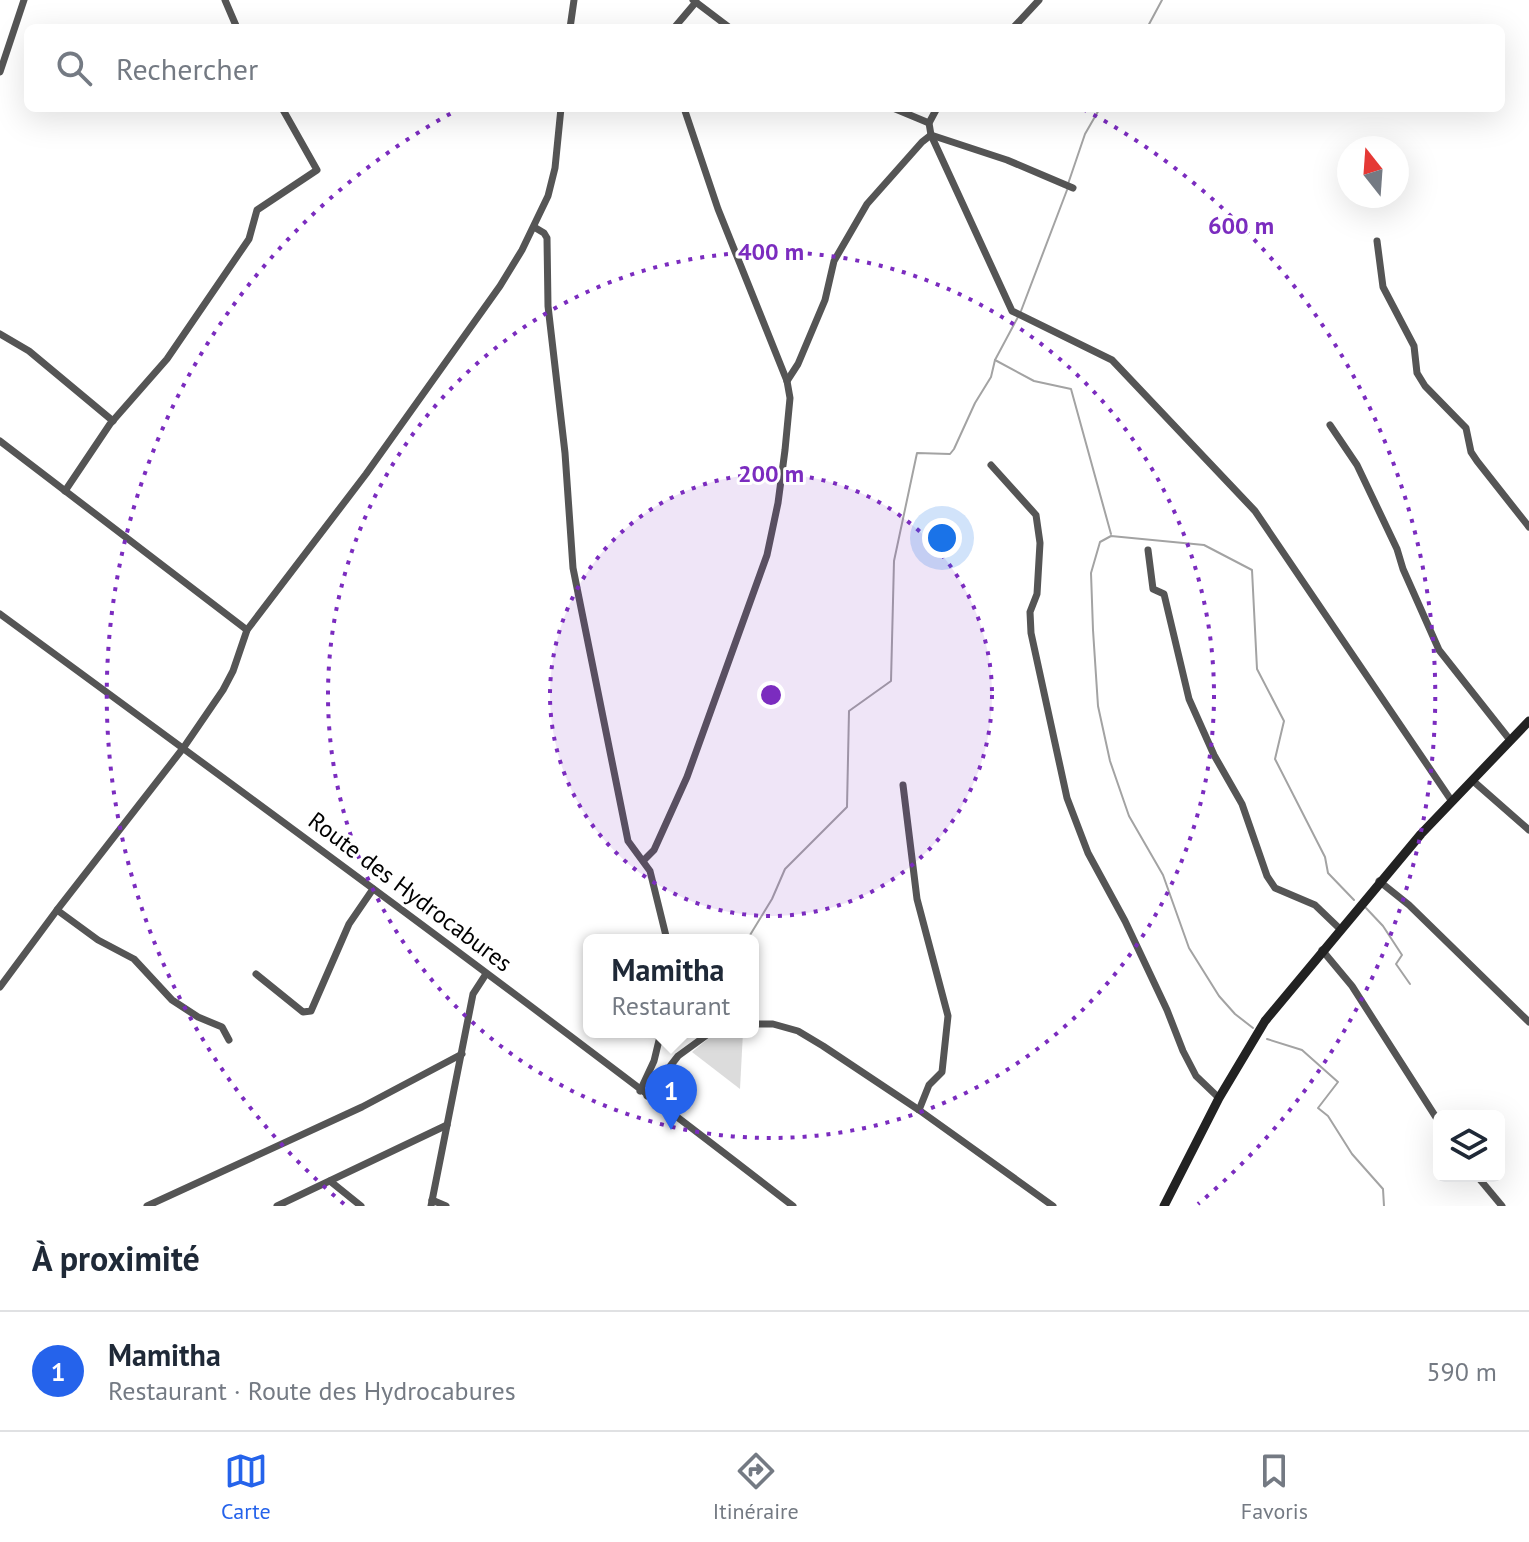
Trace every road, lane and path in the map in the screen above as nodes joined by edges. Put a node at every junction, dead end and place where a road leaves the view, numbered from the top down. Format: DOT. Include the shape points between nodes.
graph roads {
  1 [pos="24,0"];
  2 [pos="225,0"];
  3 [pos="574,0"];
  4 [pos="1039,0"];
  5 [pos="696,1"];
  6 [pos="235,24"];
  7 [pos="571,24"];
  8 [pos="677,24"];
  9 [pos="725,24"];
  10 [pos="1017,24"];
  11 [pos="0,72"];
  12 [pos="284,112"];
  13 [pos="560,112"];
  14 [pos="685,112"];
  15 [pos="903,112"];
  16 [pos="935,112"];
  17 [pos="929,123"];
  18 [pos="931,135"];
  19 [pos="1069,186"];
  20 [pos="534,227"];
  21 [pos="1377,241"];
  22 [pos="0,334"];
  23 [pos="787,381"];
  24 [pos="113,421"];
  25 [pos="1330,425"];
  26 [pos="0,441"];
  27 [pos="991,465"];
  28 [pos="65,491"];
  29 [pos="1529,527"];
  30 [pos="1148,550"];
  31 [pos="0,614"];
  32 [pos="247,630"];
  33 [pos="1529,721"];
  34 [pos="1510,740"];
  35 [pos="184,747"];
  36 [pos="1472,780"];
  37 [pos="903,785"];
  38 [pos="1451,800"];
  39 [pos="1529,830"];
  40 [pos="644,860"];
  41 [pos="1379,881"];
  42 [pos="373,889"];
  43 [pos="57,910"];
  44 [pos="1340,929"];
  45 [pos="666,934"];
  46 [pos="1322,950"];
  47 [pos="256,974"];
  48 [pos="486,974"];
  49 [pos="0,987"];
  50 [pos="1529,1022"];
  51 [pos="759,1024"];
  52 [pos="660,1038"];
  53 [pos="703,1038"];
  54 [pos="229,1040"];
  55 [pos="462,1054"];
  56 [pos="644,1093"];
  57 [pos="1219,1098"];
  58 [pos="919,1110"];
  59 [pos="1433,1113"];
  60 [pos="447,1125"];
  61 [pos="330,1181"];
  62 [pos="1482,1182"];
  63 [pos="431,1203"];
  64 [pos="147,1206"];
  65 [pos="277,1206"];
  66 [pos="361,1206"];
  67 [pos="446,1206"];
  68 [pos="793,1206"];
  69 [pos="1053,1206"];
  70 [pos="1164,1206"];
  71 [pos="1502,1206"];
  1 -- 11 [label="street"];
  2 -- 6 [label="street"];
  3 -- 7 [label="street"];
  4 -- 10 [label="street"];
  5 -- 8 [label="street"];
  5 -- 9 [label="street"];
  12 -- 24 [label="street" via="317,170 257,210 249,239 167,359"];
  13 -- 20 [label="street" via="551,182"];
  14 -- 23 [label="street"];
  15 -- 17 [label="street"];
  16 -- 17 [label="street"];
  17 -- 18 [label="street"];
  18 -- 19 [label="street"];
  18 -- 23 [label="street" via="867,204 834,261 825,300"];
  18 -- 38 [label="street" via="1005,300 1017,315 1112,360 1255,511"];
  20 -- 32 [label="street" via="500,286"];
  20 -- 40 [label="street" via="547,238 548,306 573,568 628,841"];
  21 -- 29 [label="street" via="1383,287 1414,346 1417,373 1466,428 1471,452"];
  22 -- 24 [label="street" via="29,351"];
  23 -- 40 [label="street" via="785,450 767,555 687,777 654,850"];
  24 -- 28 [label="street"];
  25 -- 34 [label="street" via="1357,465 1439,650"];
  26 -- 28 [label="street"];
  27 -- 57 [label="street" via="1036,515 1040,543 1031,633 1067,798 1183,1051 1196,1076"];
  28 -- 32 [label="street"];
  30 -- 44 [label="street" via="1153,589 1164,594 1189,699 1242,804 1267,876 1275,888 1315,905"];
  31 -- 35 [label="street, Route des Hydrocabures"];
  32 -- 35 [label="street" via="223,690"];
  33 -- 34 [label="street"];
  34 -- 36 [label="street"];
  35 -- 42 [label="street, Route des Hydrocabures"];
  35 -- 43 [label="street"];
  36 -- 38 [label="street"];
  36 -- 39 [label="street"];
  37 -- 58 [label="street" via="917,899 948,1016 942,1072 929,1085"];
  38 -- 41 [label="street"];
  40 -- 45 [label="street"];
  41 -- 44 [label="street"];
  41 -- 50 [label="street"];
  42 -- 47 [label="street" via="349,924 311,1011 303,1012"];
  42 -- 48 [label="street, Route des Hydrocabures"];
  43 -- 49 [label="street"];
  43 -- 54 [label="street" via="134,959 172,1000 222,1027"];
  44 -- 46 [label="street"];
  46 -- 57 [label="street" via="1265,1021"];
  46 -- 59 [label="street" via="1352,986"];
  48 -- 55 [label="street" via="473,994"];
  48 -- 56 [label="street, Route des Hydrocabures"];
  51 -- 58 [label="street" via="798,1031"];
  52 -- 56 [label="street"];
  53 -- 56 [label="street"];
  55 -- 60 [label="street"];
  55 -- 64 [label="street" via="362,1107"];
  56 -- 68 [label="street, Route des Hydrocabures"];
  57 -- 70 [label="street"];
  58 -- 69 [label="street"];
  60 -- 61 [label="street"];
  60 -- 63 [label="street"];
  61 -- 65 [label="street"];
  61 -- 66 [label="street"];
  62 -- 71 [label="street"];
  63 -- 67 [label="street"];
}
